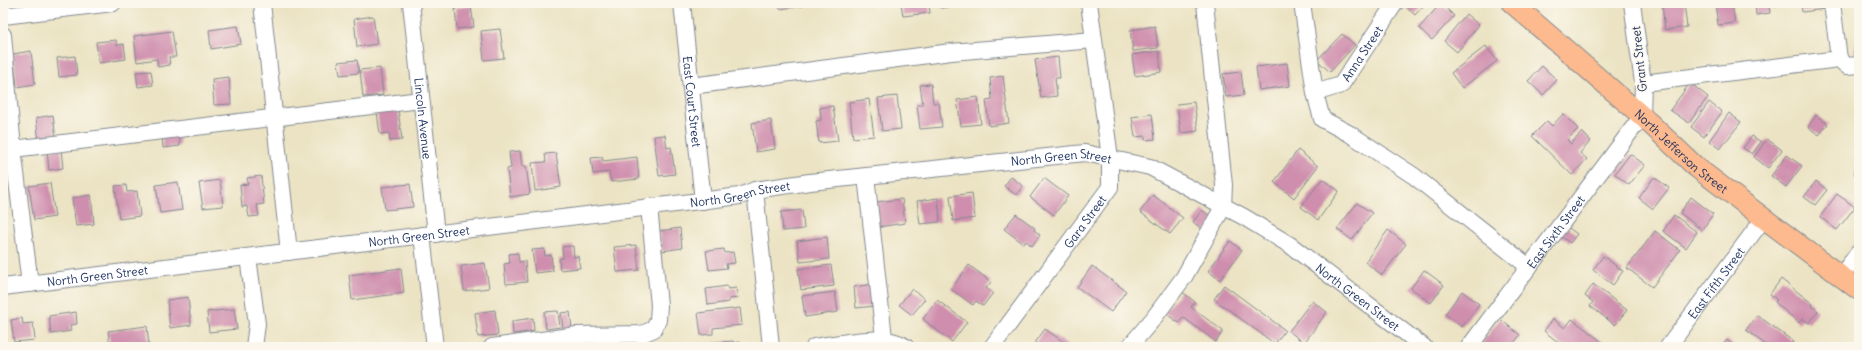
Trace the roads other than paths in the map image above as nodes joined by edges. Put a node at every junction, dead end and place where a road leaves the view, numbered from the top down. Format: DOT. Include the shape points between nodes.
graph roads {
  1 [pos="114,3"];
  2 [pos="262,3"];
  3 [pos="411,3"];
  4 [pos="682,3"];
  5 [pos="1089,3"];
  6 [pos="1205,3"];
  7 [pos="1302,3"];
  8 [pos="1395,3"];
  9 [pos="1512,3"];
  10 [pos="1632,3"];
  11 [pos="1832,3"];
  12 [pos="3,16"];
  13 [pos="3,35"];
  14 [pos="1094,40"];
  15 [pos="1838,59"];
  16 [pos="1859,65"];
  17 [pos="1643,83"];
  18 [pos="691,86"];
  19 [pos="1315,93"];
  20 [pos="421,100"];
  21 [pos="1642,116"];
  22 [pos="274,118"];
  23 [pos="14,149"];
  24 [pos="1110,158"];
  25 [pos="866,176"];
  26 [pos="755,190"];
  27 [pos="703,201"];
  28 [pos="648,207"];
  29 [pos="1223,207"];
  30 [pos="1764,218"];
  31 [pos="429,235"];
  32 [pos="289,252"];
  33 [pos="1859,252"];
  34 [pos="248,257"];
  35 [pos="1529,267"];
  36 [pos="1841,276"];
  37 [pos="30,284"];
  38 [pos="3,287"];
  39 [pos="1859,290"];
  40 [pos="884,344"];
  41 [pos="254,347"];
  42 [pos="434,347"];
  43 [pos="492,347"];
  44 [pos="771,347"];
  45 [pos="814,347"];
  46 [pos="906,347"];
  47 [pos="992,347"];
  48 [pos="1129,347"];
  49 [pos="1424,347"];
  50 [pos="1469,347"];
  51 [pos="1668,347"];
  1 -- 12 [label="street"];
  2 -- 22 [label="street"];
  3 -- 20 [label="street, Lincoln Avenue"];
  4 -- 18 [label="street, East Court Street"];
  5 -- 14 [label="street, Gara Street"];
  6 -- 29 [label="street" via="1224,185"];
  7 -- 19 [label="street"];
  8 -- 19 [label="street, Anna Street" via="1341,85"];
  9 -- 21 [label="main road, North Jefferson Street"];
  10 -- 17 [label="street, Grant Street"];
  11 -- 15 [label="street"];
  13 -- 23 [label="street"];
  14 -- 18 [label="street" via="951,52"];
  14 -- 24 [label="street, Gara Street"];
  15 -- 16 [label="street" via="1846,66"];
  15 -- 17 [label="street"];
  17 -- 21 [label="street, Grant Street"];
  18 -- 27 [label="street, East Court Street"];
  19 -- 35 [label="street" via="1322,119 1414,176"];
  20 -- 22 [label="street"];
  20 -- 31 [label="street, Lincoln Avenue"];
  21 -- 30 [label="main road, North Jefferson Street" via="1696,166"];
  21 -- 35 [label="street, East Sixth Street"];
  22 -- 23 [label="street"];
  22 -- 32 [label="street"];
  23 -- 37 [label="street"];
  24 -- 25 [label="street, North Green Street" via="1085,152"];
  24 -- 29 [label="street, North Green Street" via="1150,167"];
  24 -- 47 [label="street, Gara Street" via="1110,187"];
  25 -- 26 [label="street, North Green Street"];
  25 -- 40 [label="street"];
  26 -- 27 [label="street, North Green Street" via="740,196"];
  26 -- 44 [label="street"];
  27 -- 28 [label="street, North Green Street"];
  28 -- 31 [label="street, North Green Street"];
  28 -- 43 [label="street" via="659,305 658,320 654,329 642,334 576,335"];
  29 -- 48 [label="street" via="1184,277"];
  29 -- 49 [label="street, North Green Street" via="1290,245"];
  30 -- 36 [label="main road, North Jefferson Street"];
  30 -- 51 [label="street, East Fifth Street"];
  31 -- 32 [label="street, North Green Street"];
  31 -- 42 [label="street, Lincoln Avenue"];
  32 -- 34 [label="street, North Green Street"];
  33 -- 36 [label="street"];
  34 -- 37 [label="street, North Green Street"];
  34 -- 41 [label="street" via="257,324"];
  35 -- 50 [label="street, East Sixth Street"];
  36 -- 39 [label="main road, North Jefferson Street"];
  37 -- 38 [label="street, North Green Street"];
  40 -- 45 [label="street"];
  40 -- 46 [label="street" via="901,344"];
}
